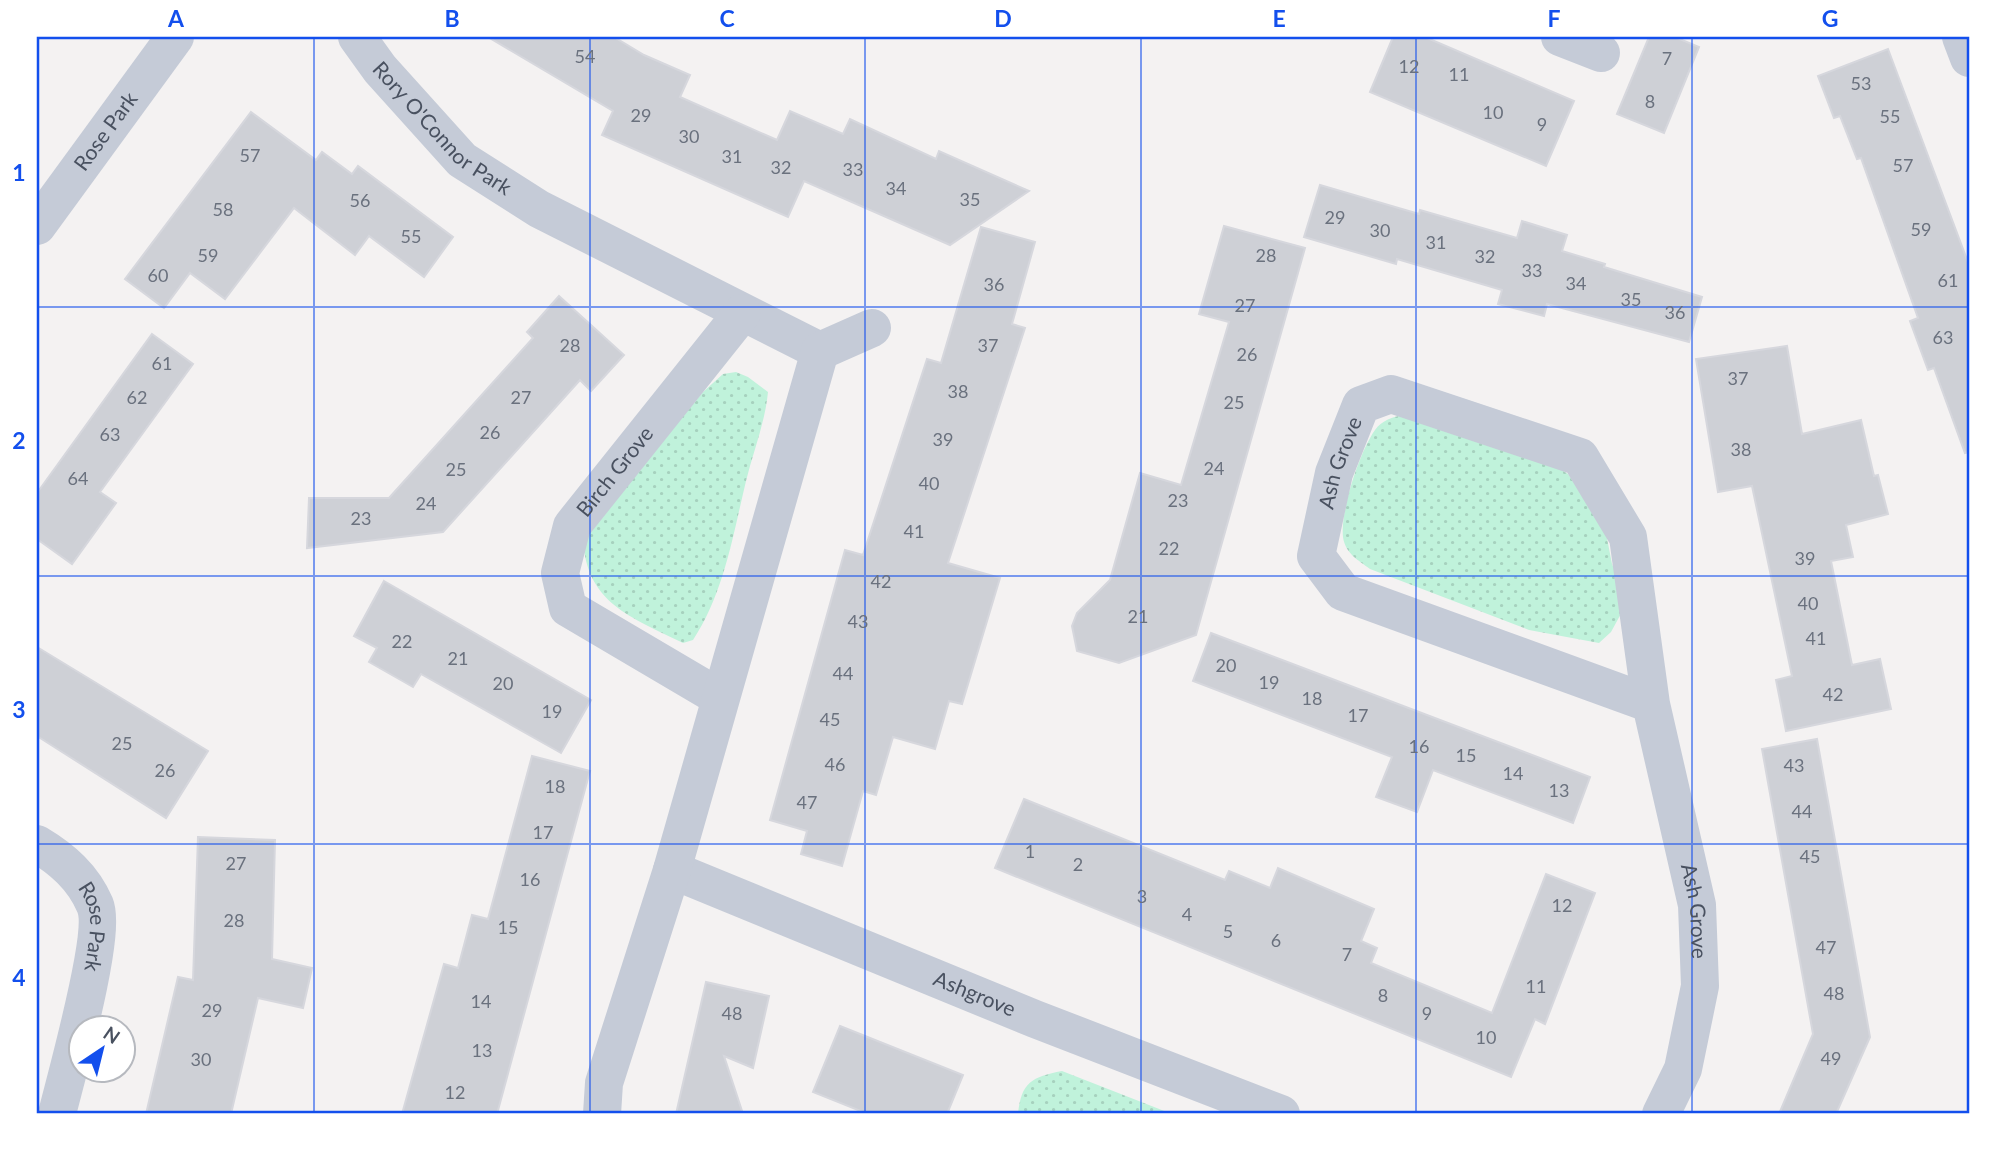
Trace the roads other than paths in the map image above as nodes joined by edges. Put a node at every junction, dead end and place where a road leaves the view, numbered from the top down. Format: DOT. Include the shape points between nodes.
graph roads {
  1 [pos="175,37"];
  2 [pos="357,37"];
  3 [pos="1560,37"];
  4 [pos="1961,37"];
  5 [pos="1601,52"];
  6 [pos="1969,58"];
  7 [pos="37,226"];
  8 [pos="742,313"];
  9 [pos="872,328"];
  10 [pos="820,352"];
  11 [pos="719,697"];
  12 [pos="1651,704"];
  13 [pos="37,844"];
  14 [pos="672,870"];
  15 [pos="57,1114"];
  16 [pos="602,1114"];
  17 [pos="1281,1114"];
  18 [pos="1661,1114"];
  1 -- 7 [label="street, Rose Park"];
  2 -- 8 [label="street, Rory O'Connor Park" via="462,160 539,209"];
  3 -- 5 [label="street"];
  4 -- 6 [label="street"];
  8 -- 10 [label="street"];
  8 -- 11 [label="street, Birch Grove" via="572,526 560,573 568,608"];
  9 -- 10 [label="street"];
  10 -- 11 [label="street"];
  11 -- 14 [label="street"];
  12 -- 12 [label="street, Ash Grove" via="1628,537 1580,457 1391,394 1361,405 1334,473 1316,556 1343,592"];
  12 -- 18 [label="street, Ash Grove" via="1697,905 1700,986 1683,1069"];
  13 -- 15 [label="street, Rose Park" via="79,877 96,907 95,951"];
  14 -- 16 [label="street" via="604,1083"];
  14 -- 17 [label="street, Ashgrove"];
}
